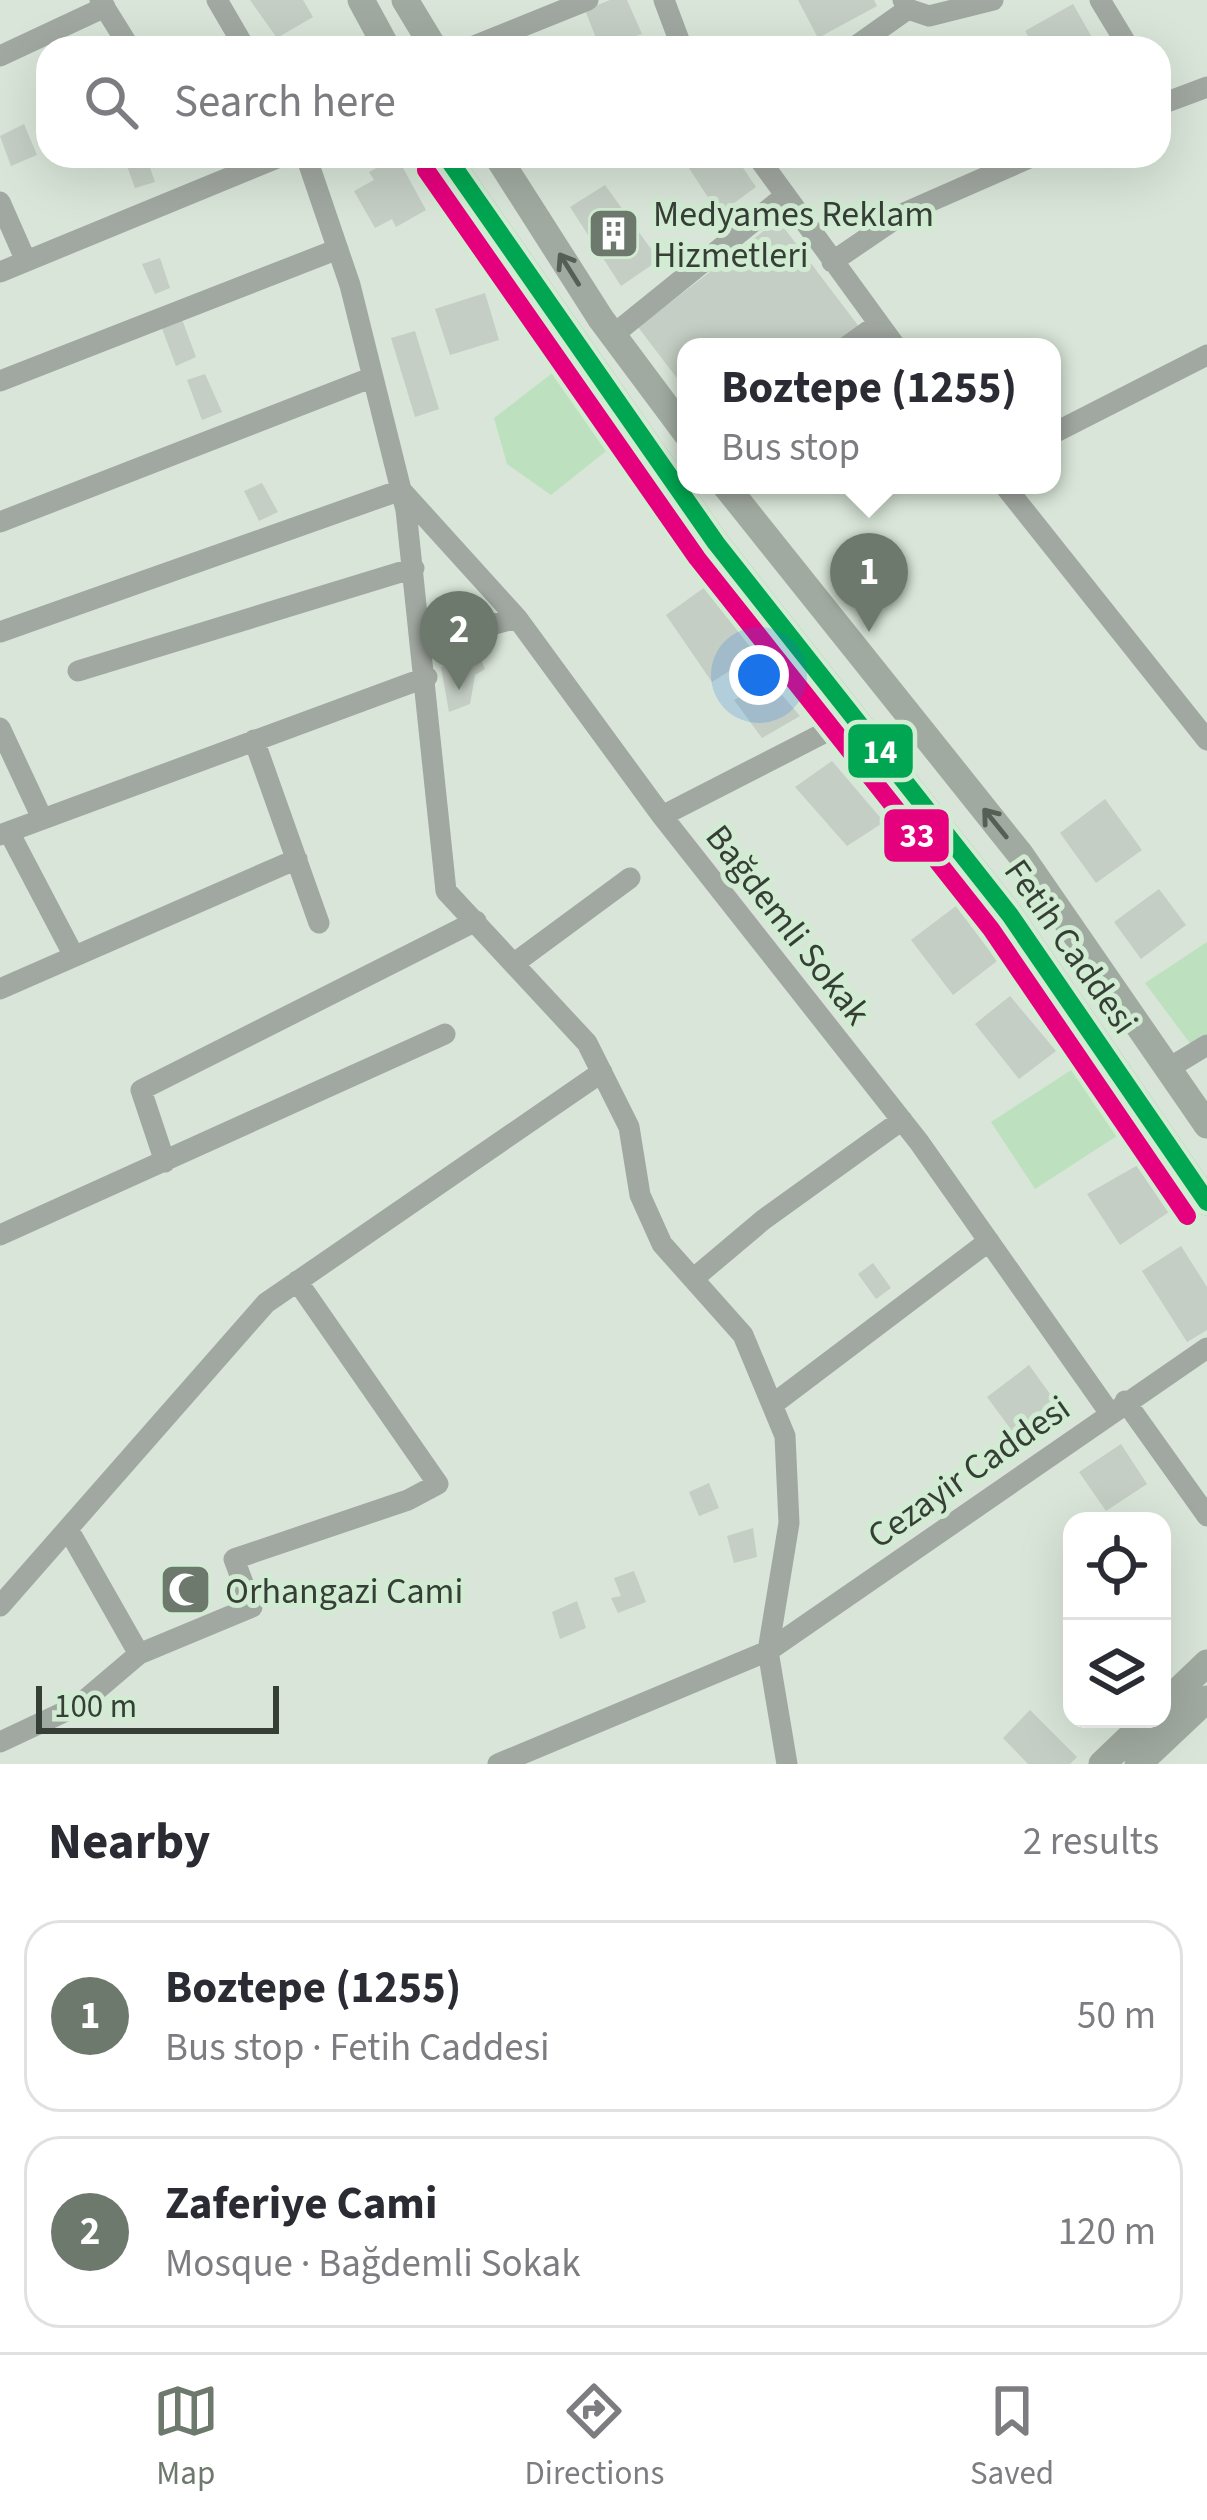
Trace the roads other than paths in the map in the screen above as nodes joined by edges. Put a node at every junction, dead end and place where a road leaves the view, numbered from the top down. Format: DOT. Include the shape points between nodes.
graph roads {
  1 [pos="217,0"];
  2 [pos="405,0"];
  3 [pos="588,0"];
  4 [pos="664,0"];
  5 [pos="992,0"];
  6 [pos="1100,0"];
  7 [pos="102,3"];
  8 [pos="906,4"];
  9 [pos="361,6"];
  10 [pos="38,36"];
  11 [pos="123,36"];
  12 [pos="238,36"];
  13 [pos="380,36"];
  14 [pos="427,36"];
  15 [pos="499,36"];
  16 [pos="678,36"];
  17 [pos="867,36"];
  18 [pos="1122,36"];
  19 [pos="36,37"];
  20 [pos="0,56"];
  21 [pos="1204,97"];
  22 [pos="1171,102"];
  23 [pos="253,168"];
  24 [pos="314,168"];
  25 [pos="454,168"];
  26 [pos="505,168"];
  27 [pos="765,168"];
  28 [pos="1007,168"];
  29 [pos="785,196"];
  30 [pos="0,202"];
  31 [pos="338,249"];
  32 [pos="26,261"];
  33 [pos="832,262"];
  34 [pos="0,272"];
  35 [pos="878,324"];
  36 [pos="613,335"];
  37 [pos="859,338"];
  38 [pos="889,338"];
  39 [pos="1207,356"];
  40 [pos="373,377"];
  41 [pos="0,381"];
  42 [pos="677,421"];
  43 [pos="1061,429"];
  44 [pos="677,488"];
  45 [pos="401,490"];
  46 [pos="682,494"];
  47 [pos="732,494"];
  48 [pos="1011,494"];
  49 [pos="0,521"];
  50 [pos="414,568"];
  51 [pos="517,618"];
  52 [pos="0,632"];
  53 [pos="421,644"];
  54 [pos="78,671"];
  55 [pos="427,676"];
  56 [pos="855,717"];
  57 [pos="0,728"];
  58 [pos="254,740"];
  59 [pos="1207,740"];
  60 [pos="662,816"];
  61 [pos="42,818"];
  62 [pos="4,833"];
  63 [pos="297,860"];
  64 [pos="630,878"];
  65 [pos="476,920"];
  66 [pos="319,923"];
  67 [pos="74,956"];
  68 [pos="516,962"];
  69 [pos="0,989"];
  70 [pos="445,1034"];
  71 [pos="1207,1045"];
  72 [pos="1168,1068"];
  73 [pos="602,1072"];
  74 [pos="902,1120"];
  75 [pos="1207,1124"];
  76 [pos="165,1162"];
  77 [pos="1207,1202"];
  78 [pos="0,1235"];
  79 [pos="988,1241"];
  80 [pos="693,1279"];
  81 [pos="297,1281"];
  82 [pos="1207,1348"];
  83 [pos="772,1405"];
  84 [pos="1117,1406"];
  85 [pos="1207,1516"];
  86 [pos="68,1529"];
  87 [pos="0,1606"];
  88 [pos="769,1651"];
  89 [pos="139,1654"];
  90 [pos="1207,1663"];
  91 [pos="1171,1697"];
  92 [pos="1207,1699"];
  93 [pos="1140,1728"];
  94 [pos="0,1742"];
  95 [pos="499,1764"];
  96 [pos="787,1764"];
  97 [pos="1102,1764"];
  98 [pos="1138,1764"];
  1 -- 12 [label="street"];
  2 -- 14 [label="main road"];
  3 -- 15 [label="street"];
  4 -- 16 [label="street"];
  5 -- 8 [label="street" via="928,16"];
  6 -- 18 [label="street"];
  7 -- 10 [label="street"];
  7 -- 11 [label="street"];
  8 -- 17 [label="street"];
  9 -- 13 [label="main road"];
  19 -- 20 [label="street"];
  21 -- 22 [label="street"];
  23 -- 32 [label="street"];
  24 -- 31 [label="street"];
  25 -- 44 [label="main road, Fetih Caddesi"];
  36 -- 26 [label="main road, one-way"];
  27 -- 29 [label="street"];
  28 -- 33 [label="street" via="904,213"];
  29 -- 33 [label="street"];
  29 -- 36 [label="street"];
  30 -- 32 [label="street"];
  31 -- 40 [label="street"];
  31 -- 41 [label="street"];
  32 -- 34 [label="street"];
  33 -- 35 [label="street"];
  35 -- 37 [label="street"];
  35 -- 38 [label="street"];
  36 -- 42 [label="main road"];
  39 -- 43 [label="street"];
  40 -- 45 [label="street"];
  40 -- 49 [label="street"];
  45 -- 50 [label="street"];
  45 -- 51 [label="street, Bağdemli Sokak"];
  45 -- 52 [label="street"];
  46 -- 56 [label="main road, Fetih Caddesi"];
  72 -- 47 [label="main road, Fetih Caddesi, one-way" via="1020,854"];
  48 -- 59 [label="street"];
  50 -- 53 [label="street"];
  50 -- 54 [label="street"];
  51 -- 53 [label="street"];
  51 -- 60 [label="street, Bağdemli Sokak"];
  53 -- 55 [label="street"];
  55 -- 58 [label="street"];
  55 -- 65 [label="street" via="446,891"];
  56 -- 60 [label="street"];
  56 -- 77 [label="main road, Fetih Caddesi" via="1010,915"];
  57 -- 61 [label="street"];
  58 -- 61 [label="street"];
  58 -- 63 [label="street"];
  60 -- 74 [label="street, Bağdemli Sokak"];
  61 -- 62 [label="street"];
  62 -- 67 [label="street"];
  63 -- 66 [label="street"];
  63 -- 67 [label="street"];
  64 -- 68 [label="street"];
  65 -- 68 [label="street"];
  65 -- 76 [label="street" via="141,1090"];
  67 -- 69 [label="street"];
  68 -- 73 [label="street" via="587,1042"];
  70 -- 76 [label="street"];
  71 -- 72 [label="street"];
  72 -- 75 [label="main road, Fetih Caddesi"];
  73 -- 80 [label="street" via="629,1127 640,1195 662,1244"];
  73 -- 81 [label="street"];
  74 -- 79 [label="street, Bağdemli Sokak"];
  74 -- 80 [label="street"];
  76 -- 78 [label="street"];
  79 -- 83 [label="street"];
  79 -- 84 [label="street, Bağdemli Sokak"];
  80 -- 83 [label="street" via="742,1335"];
  81 -- 86 [label="street" via="266,1303"];
  81 -- 89 [label="street" via="438,1484 235,1559 252,1607"];
  82 -- 84 [label="street, Cezayir Caddesi"];
  83 -- 88 [label="street" via="785,1436 789,1522"];
  84 -- 85 [label="street, Bağdemli Sokak"];
  84 -- 88 [label="street, Cezayir Caddesi"];
  86 -- 87 [label="street"];
  86 -- 89 [label="street"];
  88 -- 95 [label="street, Cezayir Caddesi"];
  88 -- 96 [label="street"];
  89 -- 94 [label="street" via="80,1705"];
  90 -- 91 [label="main road"];
  92 -- 98 [label="main road"];
  93 -- 97 [label="main road"];
}
